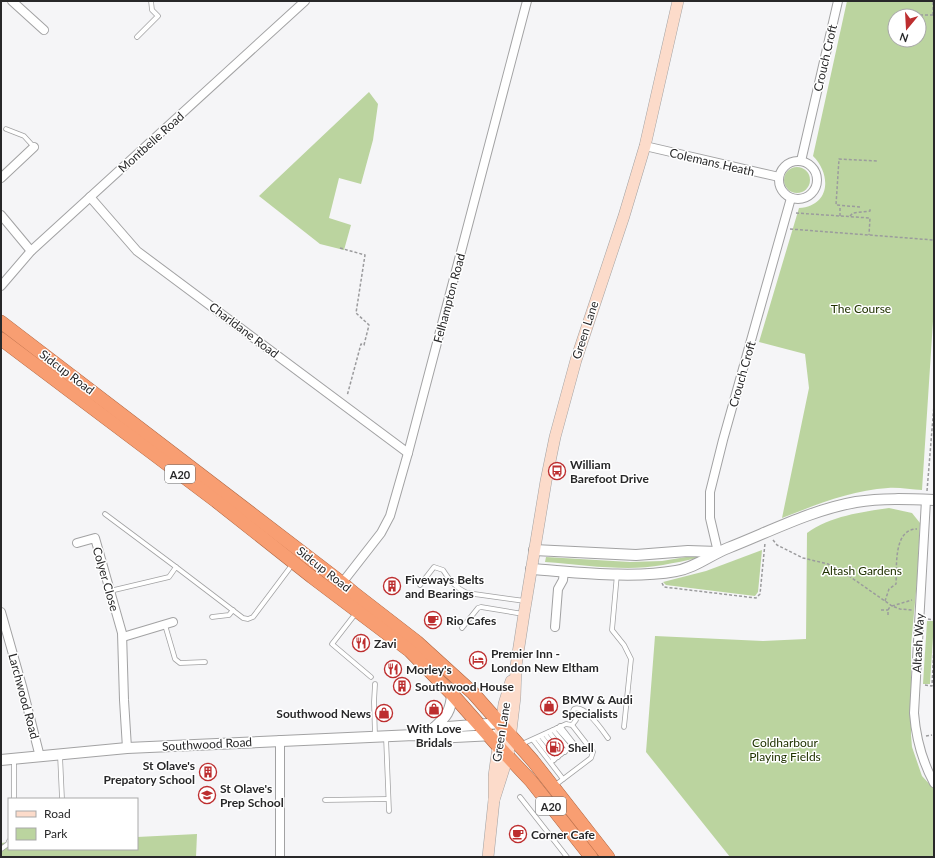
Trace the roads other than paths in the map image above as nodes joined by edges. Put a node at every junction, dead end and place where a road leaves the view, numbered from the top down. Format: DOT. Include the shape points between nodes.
graph roads {
  1 [pos="12,1"];
  2 [pos="151,1"];
  3 [pos="305,1"];
  4 [pos="527,1"];
  5 [pos="678,1"];
  6 [pos="838,1"];
  7 [pos="44,30"];
  8 [pos="137,37"];
  9 [pos="6,129"];
  10 [pos="645,146"];
  11 [pos="34,147"];
  12 [pos="800,161"];
  13 [pos="779,177"];
  14 [pos="1,178"];
  15 [pos="90,197"];
  16 [pos="791,198"];
  17 [pos="1,215"];
  18 [pos="31,250"];
  19 [pos="1,286"];
  20 [pos="1,322"];
  21 [pos="1,339"];
  22 [pos="408,452"];
  23 [pos="930,500"];
  24 [pos="105,514"];
  25 [pos="77,543"];
  26 [pos="534,550"];
  27 [pos="718,552"];
  28 [pos="294,562"];
  29 [pos="176,567"];
  30 [pos="531,569"];
  31 [pos="564,571"];
  32 [pos="617,574"];
  33 [pos="342,583"];
  34 [pos="420,585"];
  35 [pos="110,591"];
  36 [pos="526,602"];
  37 [pos="233,610"];
  38 [pos="1,612"];
  39 [pos="358,612"];
  40 [pos="524,614"];
  41 [pos="212,617"];
  42 [pos="173,622"];
  43 [pos="164,625"];
  44 [pos="554,627"];
  45 [pos="462,628"];
  46 [pos="123,637"];
  47 [pos="205,662"];
  48 [pos="371,677"];
  49 [pos="375,684"];
  50 [pos="452,694"];
  51 [pos="479,724"];
  52 [pos="572,725"];
  53 [pos="624,727"];
  54 [pos="434,728"];
  55 [pos="547,733"];
  56 [pos="499,734"];
  57 [pos="414,735"];
  58 [pos="375,736"];
  59 [pos="386,736"];
  60 [pos="608,738"];
  61 [pos="280,740"];
  62 [pos="520,745"];
  63 [pos="127,748"];
  64 [pos="562,754"];
  65 [pos="60,755"];
  66 [pos="508,756"];
  67 [pos="40,757"];
  68 [pos="14,759"];
  69 [pos="1,760"];
  70 [pos="559,782"];
  71 [pos="934,783"];
  72 [pos="14,798"];
  73 [pos="62,798"];
  74 [pos="520,798"];
  75 [pos="388,799"];
  76 [pos="325,800"];
  77 [pos="494,800"];
  78 [pos="389,810"];
  79 [pos="280,857"];
  80 [pos="488,857"];
  81 [pos="567,857"];
  82 [pos="591,857"];
  83 [pos="608,857"];
  1 -- 7 [label="street"];
  2 -- 8 [label="lane" via="152,10 158,16"];
  3 -- 15 [label="street, Montbelle Road"];
  4 -- 22 [label="street, Felhampton Road"];
  5 -- 10 [label="main road, Green Lane"];
  6 -- 12 [label="street, Crouch Croft"];
  9 -- 11 [label="lane" via="24,136"];
  10 -- 13 [label="street, Colemans Heath"];
  10 -- 26 [label="main road, Green Lane" via="576,360 555,437"];
  11 -- 14 [label="street"];
  12 -- 13 [label="street" via="787,164 782,168"];
  12 -- 16 [label="street" via="807,163 816,173 816,186 808,197"];
  13 -- 16 [label="street" via="781,190"];
  15 -- 18 [label="street, Montbelle Road"];
  15 -- 22 [label="street, Charldane Road" via="138,251"];
  16 -- 27 [label="street, Crouch Croft" via="710,492 710,518"];
  17 -- 18 [label="street"];
  18 -- 19 [label="street, Montbelle Road"];
  20 -- 33 [label="highway, Sidcup Road / A20"];
  21 -- 28 [label="highway, Sidcup Road / A20"];
  22 -- 33 [label="street, Felhampton Road" via="390,516 381,533"];
  23 -- 27 [label="street" via="888,498 855,502 812,514"];
  23 -- 71 [label="street, Altash Way" via="925,529 914,713 918,746"];
  24 -- 29 [label="lane"];
  25 -- 35 [label="street, Colyer Close" via="94,538"];
  26 -- 27 [label="street" via="636,555 680,551"];
  26 -- 30 [label="main road, Green Lane"];
  27 -- 32 [label="street" via="697,564 677,571"];
  28 -- 37 [label="lane" via="253,617 243,618"];
  28 -- 39 [label="highway, Sidcup Road / A20"];
  29 -- 35 [label="lane" via="169,576"];
  29 -- 37 [label="lane"];
  30 -- 31 [label="street"];
  30 -- 36 [label="main road, Green Lane"];
  31 -- 32 [label="street"];
  31 -- 44 [label="street" via="558,589"];
  32 -- 53 [label="lane" via="612,630 631,659"];
  33 -- 56 [label="highway, Sidcup Road / A20" via="417,642 473,693"];
  34 -- 36 [label="lane" via="434,568 443,570 459,590 467,593"];
  35 -- 46 [label="street, Colyer Close"];
  36 -- 40 [label="main road, Green Lane"];
  37 -- 41 [label="lane" via="229,615"];
  38 -- 67 [label="street, Larchwood Road"];
  39 -- 48 [label="lane" via="332,644"];
  39 -- 50 [label="highway, Sidcup Road / A20" via="410,651"];
  40 -- 45 [label="lane" via="481,607"];
  40 -- 56 [label="main road, Green Lane" via="516,666 504,704"];
  42 -- 43 [label="street"];
  43 -- 46 [label="street"];
  43 -- 47 [label="lane" via="175,659 180,663"];
  46 -- 63 [label="street, Colyer Close"];
  49 -- 58 [label="lane"];
  50 -- 51 [label="highway, Sidcup Road / A20"];
  50 -- 54 [label="street, Southwood Road" via="449,712"];
  51 -- 54 [label="street, Southwood Road"];
  51 -- 56 [label="highway, Sidcup Road / A20"];
  52 -- 55 [label="lane" via="566,724"];
  52 -- 60 [label="lane" via="576,720 574,709 581,708"];
  52 -- 70 [label="lane" via="593,754"];
  54 -- 57 [label="street, Southwood Road"];
  55 -- 62 [label="lane"];
  55 -- 64 [label="lane"];
  55 -- 64 [label="lane"];
  55 -- 64 [label="lane"];
  55 -- 64 [label="lane"];
  56 -- 57 [label="street, Southwood Road" via="435,738"];
  56 -- 62 [label="highway, Sidcup Road / A20"];
  56 -- 66 [label="highway, Sidcup Road / A20"];
  56 -- 66 [label="main road, Green Lane"];
  56 -- 77 [label="main road, Green Lane"];
  57 -- 59 [label="street, Southwood Road"];
  58 -- 59 [label="street, Southwood Road"];
  58 -- 61 [label="street, Southwood Road"];
  59 -- 75 [label="lane"];
  61 -- 63 [label="street, Southwood Road"];
  61 -- 79 [label="street"];
  62 -- 70 [label="highway, Sidcup Road / A20"];
  63 -- 65 [label="street, Southwood Road"];
  64 -- 70 [label="lane"];
  65 -- 67 [label="street, Southwood Road"];
  65 -- 73 [label="lane"];
  66 -- 77 [label="main road, Green Lane"];
  66 -- 82 [label="highway, Sidcup Road / A20"];
  67 -- 68 [label="street, Southwood Road"];
  68 -- 69 [label="street, Southwood Road"];
  68 -- 72 [label="lane"];
  70 -- 83 [label="highway, Sidcup Road / A20"];
  74 -- 81 [label="lane"];
  75 -- 76 [label="lane"];
  75 -- 78 [label="lane"];
  77 -- 80 [label="main road, Green Lane"];
}
